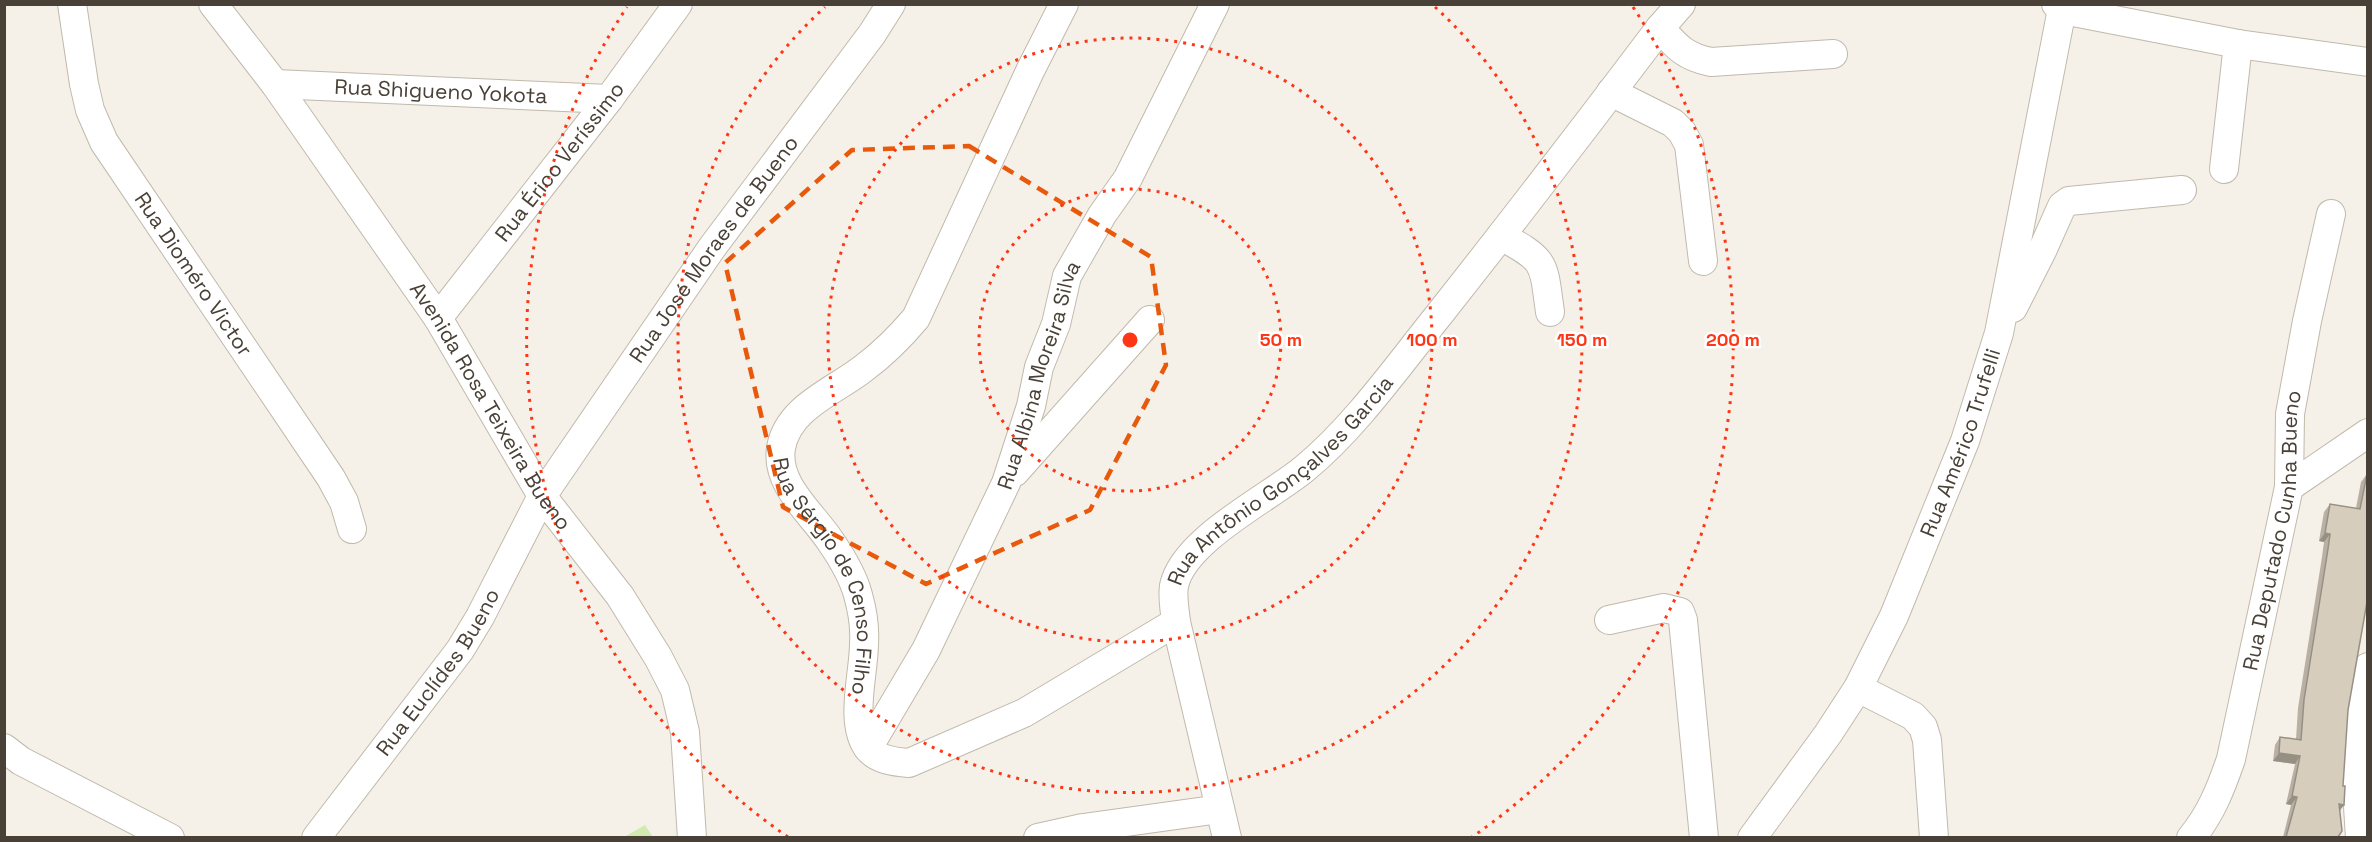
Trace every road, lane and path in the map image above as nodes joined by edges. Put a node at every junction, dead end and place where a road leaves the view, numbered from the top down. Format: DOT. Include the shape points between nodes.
graph roads {
  1 [pos="72,4"];
  2 [pos="213,4"];
  3 [pos="678,4"];
  4 [pos="891,4"];
  5 [pos="1064,4"];
  6 [pos="1215,4"];
  7 [pos="1681,4"];
  8 [pos="2061,6"];
  9 [pos="1660,28"];
  10 [pos="2238,44"];
  11 [pos="1833,54"];
  12 [pos="2367,62"];
  13 [pos="275,84"];
  14 [pos="1611,92"];
  15 [pos="609,99"];
  16 [pos="2224,169"];
  17 [pos="2182,190"];
  18 [pos="2331,214"];
  19 [pos="1501,236"];
  20 [pos="1703,261"];
  21 [pos="1550,312"];
  22 [pos="438,318"];
  23 [pos="1150,320"];
  24 [pos="1999,333"];
  25 [pos="2367,433"];
  26 [pos="1006,483"];
  27 [pos="2289,487"];
  28 [pos="542,496"];
  29 [pos="352,529"];
  30 [pos="1609,620"];
  31 [pos="1176,622"];
  32 [pos="2367,667"];
  33 [pos="1858,688"];
  34 [pos="4,748"];
  35 [pos="868,748"];
  36 [pos="1220,809"];
  37 [pos="2367,833"];
  38 [pos="170,837"];
  39 [pos="316,837"];
  40 [pos="692,837"];
  41 [pos="1038,837"];
  42 [pos="1227,837"];
  43 [pos="1704,837"];
  44 [pos="1752,837"];
  45 [pos="1934,837"];
  46 [pos="2191,837"];
  47 [pos="2361,837"];
  1 -- 29 [label="street, Rua Dioméro Victor" via="90,110 104,142 331,478"];
  2 -- 13 [label="street, Avenida Rosa Teixeira Bueno"];
  3 -- 15 [label="street, Rua Érico Veríssimo"];
  4 -- 28 [label="street, Rua José Moraes de Bueno" via="873,34 711,249"];
  5 -- 35 [label="street, Rua Sérgio de Censo Filho" via="916,318 892,346 861,371 806,406 782,447 781,466 790,488 831,542 858,595 865,643 858,708"];
  6 -- 26 [label="street, Rua Albina Moreira Silva" via="1128,178 1067,276 1056,324 1039,367"];
  7 -- 9 [label="street, Rua Antônio Gonçalves Garcia"];
  8 -- 10 [label="street"];
  8 -- 24 [label="street, Rua Américo Trufelli"];
  9 -- 11 [label="street" via="1685,54 1711,62"];
  9 -- 14 [label="street, Rua Antônio Gonçalves Garcia"];
  10 -- 12 [label="street"];
  10 -- 16 [label="street"];
  13 -- 15 [label="street, Rua Shigueno Yokota"];
  13 -- 22 [label="street, Avenida Rosa Teixeira Bueno"];
  14 -- 19 [label="street, Rua Antônio Gonçalves Garcia"];
  14 -- 20 [label="street" via="1673,123 1682,132 1689,145"];
  15 -- 22 [label="street, Rua Érico Veríssimo"];
  17 -- 24 [label="street" via="2069,201 2062,206"];
  18 -- 27 [label="street, Rua Deputado Cunha Bueno" via="2290,414"];
  19 -- 21 [label="street" via="1538,260 1544,270"];
  19 -- 31 [label="street, Rua Antônio Gonçalves Garcia" via="1347,427 1304,469 1211,535 1193,553 1174,586"];
  22 -- 28 [label="street, Avenida Rosa Teixeira Bueno"];
  23 -- 26 [label="street"];
  24 -- 33 [label="street, Rua Américo Trufelli" via="1965,441 1894,616"];
  25 -- 27 [label="street"];
  26 -- 35 [label="street, Rua Albina Moreira Silva" via="926,650"];
  27 -- 46 [label="street, Rua Deputado Cunha Bueno" via="2231,759 2205,821"];
  28 -- 39 [label="street, Rua Euclídes Bueno" via="460,650"];
  28 -- 40 [label="street, Avenida Rosa Teixeira Bueno" via="620,596 675,690 686,732"];
  30 -- 43 [label="street" via="1664,608 1680,612"];
  31 -- 35 [label="street" via="1024,713 909,763 890,762"];
  31 -- 36 [label="street, Rua Antônio Gonçalves Garcia"];
  32 -- 47 [label="street" via="2356,775"];
  33 -- 44 [label="street, Rua Américo Trufelli"];
  33 -- 45 [label="street" via="1913,716 1923,727"];
  34 -- 38 [label="street" via="21,761"];
  36 -- 41 [label="street"];
  36 -- 42 [label="street, Rua Antônio Gonçalves Garcia"];
  37 -- 47 [label="street"];
}
